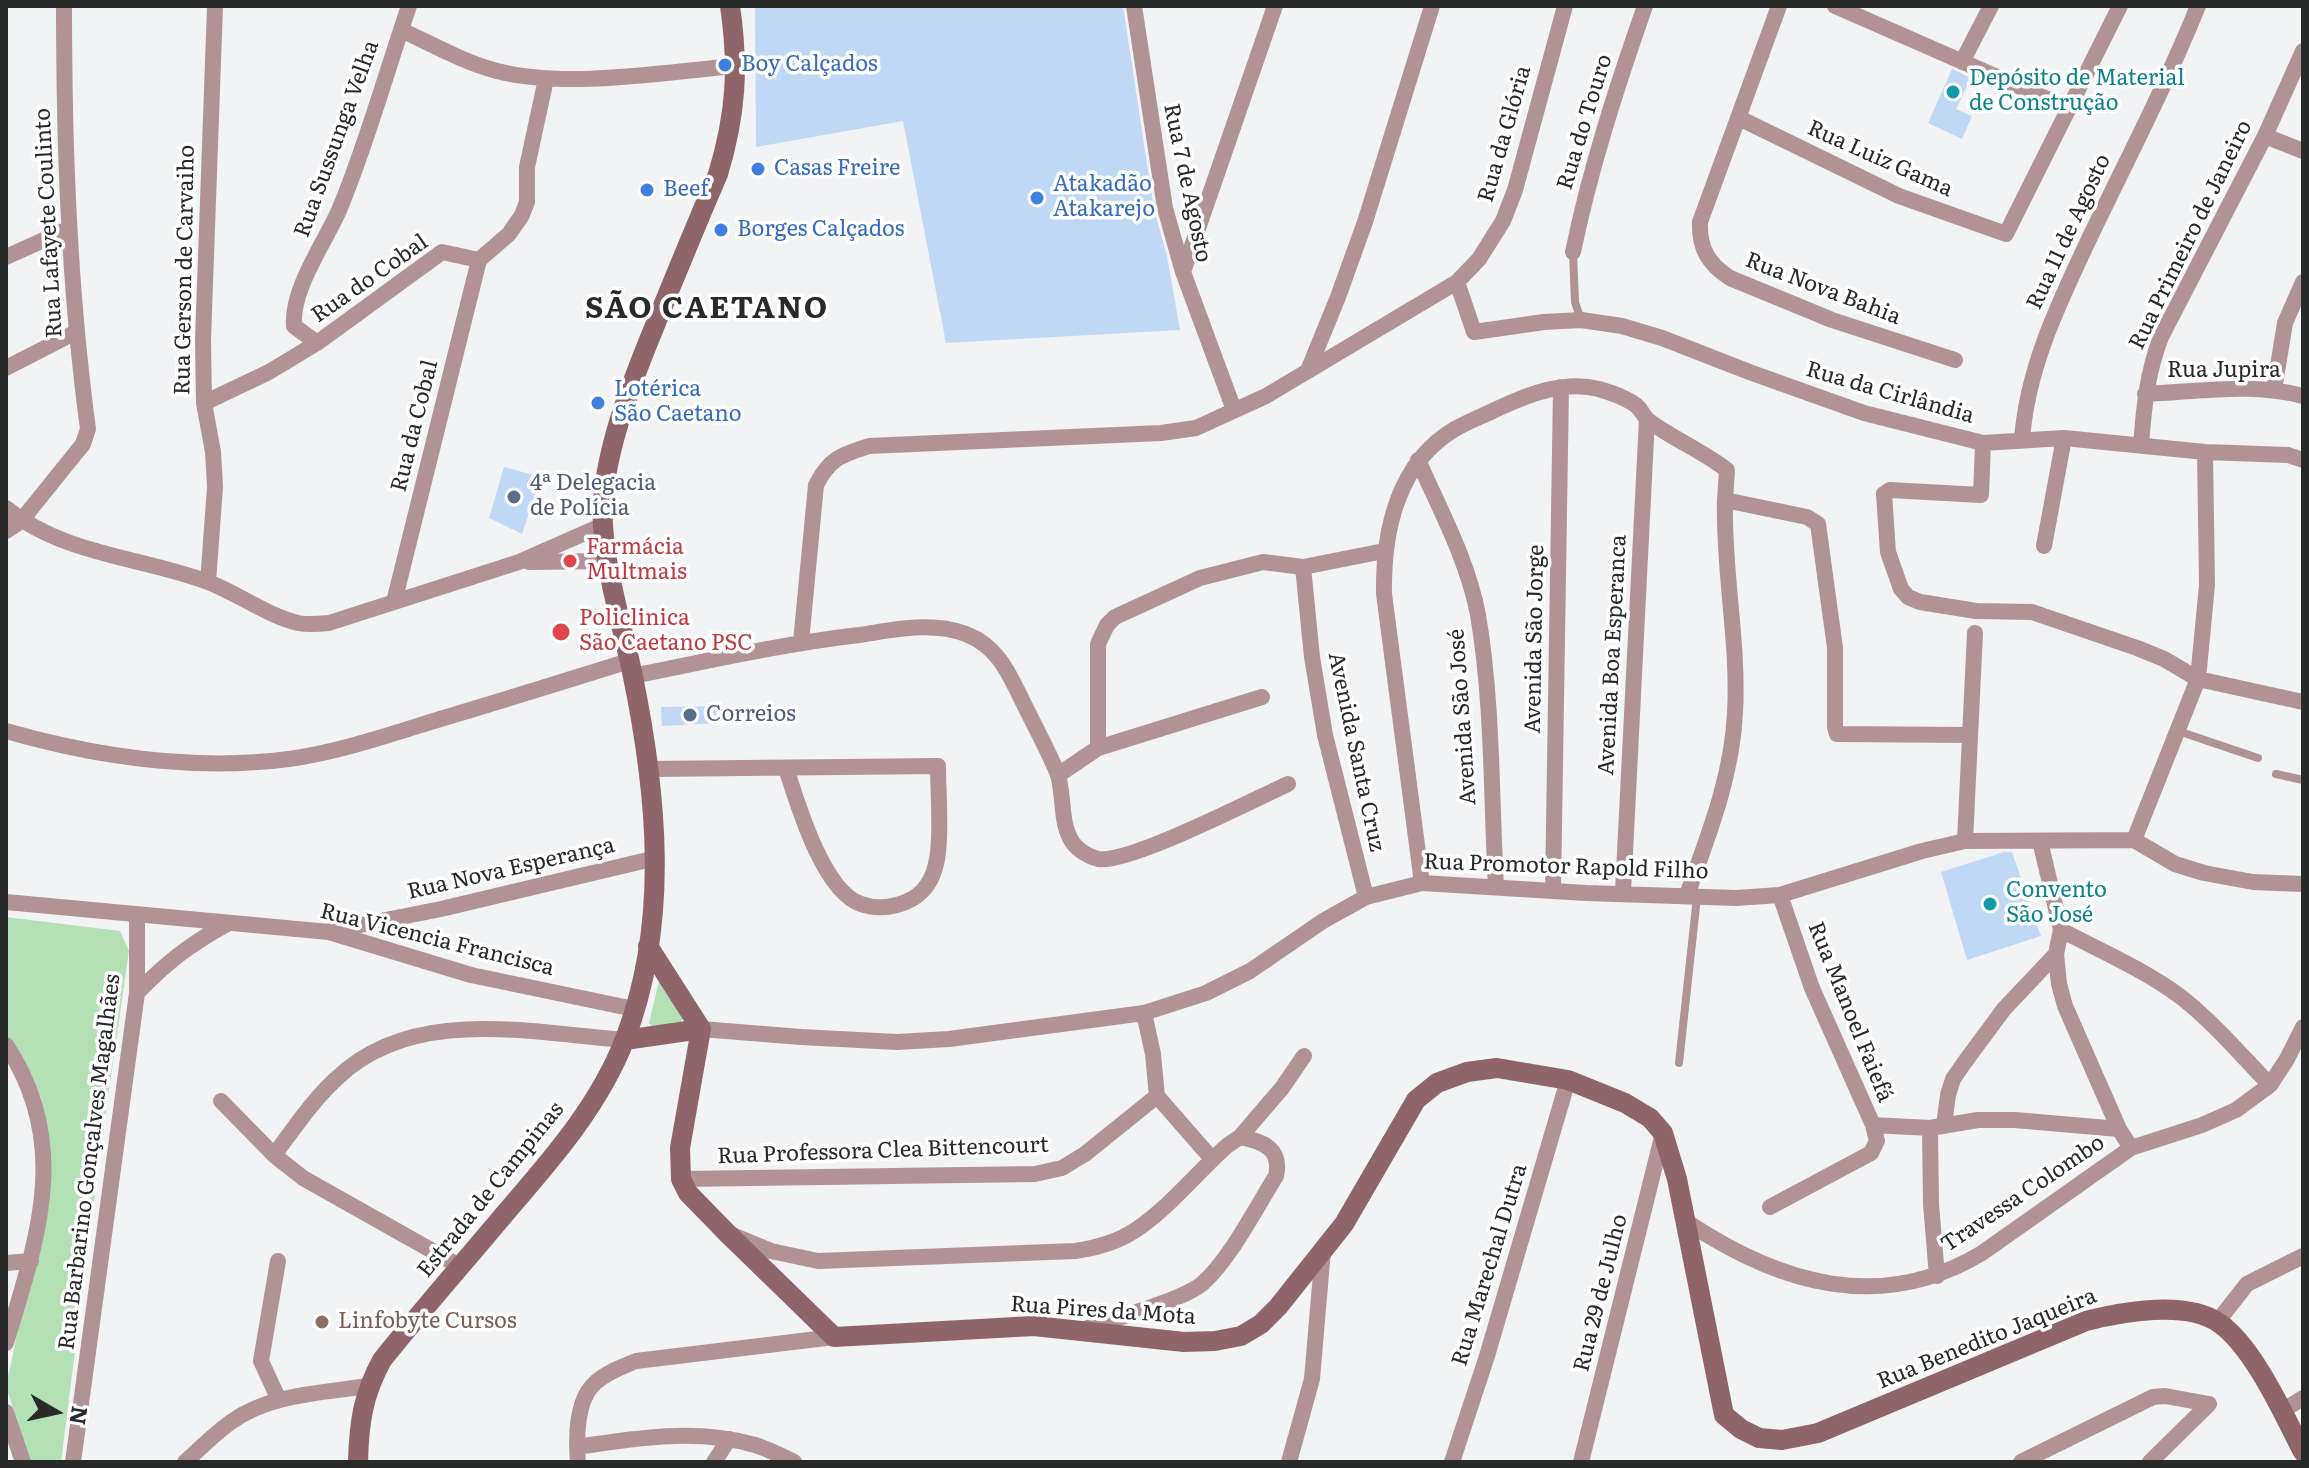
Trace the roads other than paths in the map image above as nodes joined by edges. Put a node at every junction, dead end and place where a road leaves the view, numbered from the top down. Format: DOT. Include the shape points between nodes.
graph roads {
  1 [pos="64,6"];
  2 [pos="215,6"];
  3 [pos="409,6"];
  4 [pos="730,6"];
  5 [pos="1134,6"];
  6 [pos="1275,6"];
  7 [pos="1432,6"];
  8 [pos="1565,6"];
  9 [pos="1645,6"];
  10 [pos="1779,6"];
  11 [pos="1835,6"];
  12 [pos="1991,6"];
  13 [pos="2120,6"];
  14 [pos="2198,6"];
  15 [pos="401,30"];
  16 [pos="2303,51"];
  17 [pos="1962,62"];
  18 [pos="736,66"];
  19 [pos="546,79"];
  20 [pos="2068,108"];
  21 [pos="1739,118"];
  22 [pos="2265,136"];
  23 [pos="2303,151"];
  24 [pos="68,229"];
  25 [pos="1573,252"];
  26 [pos="6,257"];
  27 [pos="479,260"];
  28 [pos="1183,272"];
  29 [pos="1457,282"];
  30 [pos="2303,282"];
  31 [pos="1581,320"];
  32 [pos="76,332"];
  33 [pos="317,343"];
  34 [pos="1955,360"];
  35 [pos="6,368"];
  36 [pos="1309,368"];
  37 [pos="1561,387"];
  38 [pos="2274,390"];
  39 [pos="2145,394"];
  40 [pos="2303,396"];
  41 [pos="204,403"];
  42 [pos="1234,410"];
  43 [pos="1647,419"];
  44 [pos="2064,438"];
  45 [pos="2022,440"];
  46 [pos="1983,443"];
  47 [pos="2141,445"];
  48 [pos="2205,452"];
  49 [pos="1418,460"];
  50 [pos="2303,460"];
  51 [pos="1725,500"];
  52 [pos="6,508"];
  53 [pos="21,521"];
  54 [pos="603,525"];
  55 [pos="6,531"];
  56 [pos="2044,546"];
  57 [pos="1384,551"];
  58 [pos="608,561"];
  59 [pos="519,562"];
  60 [pos="1303,567"];
  61 [pos="208,582"];
  62 [pos="394,602"];
  63 [pos="1975,633"];
  64 [pos="801,642"];
  65 [pos="631,669"];
  66 [pos="2198,679"];
  67 [pos="1262,697"];
  68 [pos="2303,702"];
  69 [pos="6,731"];
  70 [pos="2177,731"];
  71 [pos="1970,735"];
  72 [pos="1098,748"];
  73 [pos="2258,758"];
  74 [pos="786,768"];
  75 [pos="647,769"];
  76 [pos="2276,774"];
  77 [pos="1058,775"];
  78 [pos="2303,780"];
  79 [pos="1288,784"];
  80 [pos="2134,840"];
  81 [pos="1965,841"];
  82 [pos="2040,841"];
  83 [pos="656,858"];
  84 [pos="1422,883"];
  85 [pos="2303,884"];
  86 [pos="1496,886"];
  87 [pos="1553,890"];
  88 [pos="1623,892"];
  89 [pos="1780,895"];
  90 [pos="1366,897"];
  91 [pos="1693,901"];
  92 [pos="6,902"];
  93 [pos="137,915"];
  94 [pos="227,924"];
  95 [pos="2061,930"];
  96 [pos="329,932"];
  97 [pos="648,946"];
  98 [pos="2056,954"];
  99 [pos="137,993"];
  100 [pos="634,1009"];
  101 [pos="1144,1013"];
  102 [pos="2303,1027"];
  103 [pos="701,1029"];
  104 [pos="625,1040"];
  105 [pos="6,1045"];
  106 [pos="1304,1056"];
  107 [pos="1679,1063"];
  108 [pos="1568,1080"];
  109 [pos="2270,1085"];
  110 [pos="1157,1096"];
  111 [pos="221,1101"];
  112 [pos="1873,1125"];
  113 [pos="1937,1126"];
  114 [pos="2119,1129"];
  115 [pos="1663,1133"];
  116 [pos="1240,1137"];
  117 [pos="2131,1148"];
  118 [pos="274,1155"];
  119 [pos="1212,1159"];
  120 [pos="681,1179"];
  121 [pos="1770,1207"];
  122 [pos="1687,1222"];
  123 [pos="727,1233"];
  124 [pos="1323,1250"];
  125 [pos="2303,1256"];
  126 [pos="31,1261"];
  127 [pos="278,1261"];
  128 [pos="6,1263"];
  129 [pos="461,1267"];
  130 [pos="1937,1276"];
  131 [pos="2218,1321"];
  132 [pos="1081,1330"];
  133 [pos="834,1337"];
  134 [pos="6,1343"];
  135 [pos="368,1386"];
  136 [pos="2303,1398"];
  137 [pos="279,1400"];
  138 [pos="2282,1411"];
  139 [pos="6,1412"];
  140 [pos="729,1439"];
  141 [pos="2303,1452"];
  142 [pos="577,1454"];
  143 [pos="23,1462"];
  144 [pos="73,1462"];
  145 [pos="185,1462"];
  146 [pos="358,1462"];
  147 [pos="714,1462"];
  148 [pos="794,1462"];
  149 [pos="1289,1462"];
  150 [pos="1452,1462"];
  151 [pos="1581,1462"];
  152 [pos="2021,1462"];
  153 [pos="2150,1462"];
  1 -- 24 [label="street, Rua Lafayete Coulinto"];
  2 -- 41 [label="street, Rua Gerson de Carvaiho"];
  3 -- 15 [label="street, Rua Sussunga Velha"];
  4 -- 18 [label="street, Estrada de Campinas"];
  5 -- 28 [label="street, Rua 7 de Agosto" via="1165,208"];
  6 -- 28 [label="street"];
  7 -- 36 [label="street" via="1370,210"];
  8 -- 29 [label="street, Rua da Glória" via="1503,221"];
  9 -- 25 [label="street, Rua do Touro"];
  10 -- 21 [label="street, Rua Nova Bahia"];
  11 -- 17 [label="street"];
  12 -- 17 [label="street"];
  13 -- 20 [label="street"];
  14 -- 45 [label="street, Rua 11 de Agosto" via="2059,303 2031,379"];
  15 -- 19 [label="street, Rua Sussunga Velha" via="497,71"];
  15 -- 33 [label="street, Rua Sussunga Velha" via="340,209 297,296 294,326"];
  16 -- 22 [label="street, Rua Primeiro de Janeiro"];
  17 -- 20 [label="street"];
  18 -- 19 [label="street, Rua Sussunga Velha"];
  18 -- 54 [label="street, Estrada de Campinas" via="729,139 626,401 609,469"];
  19 -- 27 [label="street" via="527,167 527,202 509,234"];
  20 -- 21 [label="street, Rua Luiz Gama" via="2006,234 1899,196"];
  21 -- 34 [label="street, Rua Nova Bahia" via="1700,222 1699,241 1707,258 1730,278 1832,320"];
  22 -- 23 [label="street"];
  22 -- 39 [label="street, Rua Primeiro de Janeiro" via="2161,337"];
  24 -- 26 [label="street"];
  24 -- 32 [label="street, Rua Lafayete Coulinto"];
  25 -- 31 [label="lane"];
  27 -- 33 [label="street, Rua do Cobal" via="442,252"];
  27 -- 62 [label="street, Rua da Cobal"];
  28 -- 42 [label="street, Rua 7 de Agosto"];
  29 -- 31 [label="street, Rua da Cirlândia" via="1474,332"];
  29 -- 36 [label="street, Rua da Glória"];
  30 -- 38 [label="street" via="2285,323"];
  31 -- 46 [label="street, Rua da Cirlândia" via="1662,338 1864,413"];
  32 -- 35 [label="street"];
  32 -- 53 [label="street, Rua Lafayete Coulinto" via="87,437"];
  33 -- 41 [label="street, Rua do Cobal"];
  36 -- 42 [label="street, Rua da Glória"];
  37 -- 43 [label="street" via="1596,388 1621,396"];
  37 -- 49 [label="street" via="1524,396 1454,429"];
  37 -- 87 [label="street, Avenida São Jorge"];
  38 -- 39 [label="street, Rua Jupira"];
  38 -- 40 [label="street, Rua Jupira"];
  39 -- 47 [label="street, Rua Primeiro de Janeiro"];
  41 -- 61 [label="street, Rua Gerson de Carvaiho" via="215,487"];
  42 -- 64 [label="street, Rua da Glória" via="1196,428 1161,433 869,446 844,454 827,465 816,485"];
  43 -- 51 [label="street" via="1727,470"];
  43 -- 88 [label="street, Avenida Boa Esperanca"];
  44 -- 45 [label="street, Rua da Cirlândia"];
  44 -- 47 [label="street, Rua da Cirlândia"];
  44 -- 56 [label="street"];
  45 -- 46 [label="street, Rua da Cirlândia"];
  46 -- 66 [label="street" via="1981,495 1886,491 1888,552 1908,597 1976,611 2032,612 2137,648"];
  47 -- 48 [label="street, Rua da Cirlândia"];
  48 -- 50 [label="street, Rua da Cirlândia"];
  48 -- 66 [label="street" via="2207,585"];
  49 -- 57 [label="street" via="1389,523"];
  49 -- 86 [label="street, Avenida São José" via="1461,557 1477,613"];
  51 -- 71 [label="street" via="1807,517 1818,524 1835,648 1835,731"];
  51 -- 91 [label="street" via="1735,715 1728,767"];
  52 -- 53 [label="street"];
  53 -- 55 [label="street"];
  53 -- 61 [label="street" via="90,549"];
  54 -- 58 [label="street, Estrada de Campinas"];
  54 -- 59 [label="street"];
  57 -- 60 [label="street"];
  57 -- 84 [label="street" via="1384,594"];
  58 -- 59 [label="street"];
  58 -- 65 [label="street, Estrada de Campinas"];
  59 -- 62 [label="street"];
  60 -- 72 [label="street" via="1263,562 1200,578 1115,617 1098,644"];
  60 -- 90 [label="street, Avenida Santa Cruz" via="1325,735"];
  61 -- 62 [label="street" via="301,624 329,623"];
  63 -- 71 [label="street"];
  64 -- 65 [label="street"];
  64 -- 77 [label="street" via="917,627 944,628 983,643 1002,660"];
  65 -- 69 [label="street" via="291,759 191,763 119,756"];
  65 -- 75 [label="street, Estrada de Campinas"];
  66 -- 68 [label="street"];
  66 -- 70 [label="street"];
  67 -- 72 [label="street"];
  70 -- 73 [label="lane"];
  70 -- 80 [label="street"];
  71 -- 81 [label="street"];
  72 -- 77 [label="street"];
  74 -- 74 [label="street" via="938,766 937,862 928,888 910,901 883,908 858,904 822,862"];
  74 -- 75 [label="street"];
  75 -- 83 [label="street, Estrada de Campinas"];
  76 -- 78 [label="lane"];
  77 -- 79 [label="street" via="1073,843 1098,859 1148,848"];
  80 -- 82 [label="street, Rua Promotor Rapold Filho"];
  80 -- 85 [label="street" via="2175,864 2204,873"];
  81 -- 82 [label="street, Rua Promotor Rapold Filho"];
  81 -- 89 [label="street, Rua Promotor Rapold Filho"];
  82 -- 95 [label="street"];
  83 -- 96 [label="street, Rua Nova Esperança"];
  83 -- 97 [label="street, Estrada de Campinas"];
  84 -- 86 [label="street, Rua Promotor Rapold Filho"];
  84 -- 90 [label="street, Rua Promotor Rapold Filho"];
  86 -- 87 [label="street, Rua Promotor Rapold Filho"];
  87 -- 88 [label="street, Rua Promotor Rapold Filho"];
  88 -- 91 [label="street, Rua Promotor Rapold Filho"];
  89 -- 91 [label="street, Rua Promotor Rapold Filho"];
  89 -- 112 [label="street, Rua Manoel Faiefá" via="1812,988"];
  90 -- 101 [label="street, Rua Promotor Rapold Filho" via="1250,971 1206,993"];
  91 -- 107 [label="lane"];
  92 -- 93 [label="street, Rua Vicencia Francisca"];
  93 -- 94 [label="street, Rua Vicencia Francisca"];
  93 -- 99 [label="street, Rua Barbarino Gonçalves Magalhães"];
  94 -- 96 [label="street, Rua Vicencia Francisca"];
  94 -- 99 [label="street" via="186,947"];
  95 -- 98 [label="street"];
  95 -- 109 [label="street" via="2180,996"];
  96 -- 100 [label="street, Rua Vicencia Francisca" via="471,975"];
  97 -- 100 [label="street, Estrada de Campinas"];
  97 -- 103 [label="street"];
  98 -- 113 [label="street" via="2004,1009 1953,1079"];
  98 -- 114 [label="street" via="2065,1006"];
  99 -- 144 [label="street, Rua Barbarino Gonçalves Magalhães"];
  100 -- 104 [label="street, Estrada de Campinas"];
  101 -- 103 [label="street, Rua Promotor Rapold Filho" via="897,1042"];
  101 -- 110 [label="street"];
  102 -- 109 [label="street, Travessa Colombo"];
  103 -- 104 [label="street, Rua Promotor Rapold Filho"];
  103 -- 120 [label="street" via="680,1148"];
  104 -- 118 [label="street" via="478,1029 399,1040 336,1078"];
  104 -- 129 [label="street, Estrada de Campinas" via="599,1092 555,1156"];
  105 -- 126 [label="street" via="32,1093 39,1120 43,1182"];
  106 -- 116 [label="street"];
  108 -- 115 [label="street, Rua Pires da Mota" via="1625,1103"];
  108 -- 124 [label="street, Rua Pires da Mota" via="1497,1068 1437,1083 1416,1100 1344,1224"];
  108 -- 150 [label="street, Rua Marechal Dutra"];
  109 -- 117 [label="street, Travessa Colombo" via="2236,1110"];
  110 -- 119 [label="street"];
  110 -- 120 [label="street, Rua Professora Clea Bittencourt" via="1085,1154 1062,1168 1035,1174"];
  111 -- 118 [label="street"];
  112 -- 113 [label="street"];
  112 -- 121 [label="street, Rua Manoel Faiefá" via="1877,1146 1871,1153"];
  113 -- 114 [label="street" via="2015,1120"];
  113 -- 130 [label="street" via="1931,1204"];
  114 -- 117 [label="street"];
  115 -- 122 [label="street"];
  115 -- 151 [label="street, Rua 29 de Julho"];
  116 -- 119 [label="street"];
  116 -- 132 [label="street" via="1272,1149 1278,1159 1276,1176 1216,1269 1182,1295"];
  117 -- 130 [label="street, Travessa Colombo" via="1982,1253"];
  118 -- 129 [label="street" via="303,1178"];
  119 -- 123 [label="street" via="1132,1233 1075,1251 818,1261 771,1251"];
  120 -- 123 [label="street"];
  122 -- 130 [label="street, Travessa Colombo" via="1780,1272 1832,1285 1870,1288"];
  122 -- 131 [label="street, Rua Benedito Jaqueira" via="1724,1415 1759,1438 1818,1433 2086,1321 2160,1311"];
  123 -- 133 [label="street"];
  124 -- 132 [label="street, Rua Pires da Mota" via="1278,1307 1241,1336 1184,1342"];
  124 -- 149 [label="street" via="1312,1379"];
  125 -- 131 [label="street" via="2247,1284"];
  126 -- 128 [label="street"];
  126 -- 134 [label="street"];
  127 -- 137 [label="street" via="261,1361"];
  129 -- 135 [label="street, Estrada de Campinas" via="382,1360"];
  131 -- 138 [label="street" via="2235,1337"];
  132 -- 133 [label="street, Rua Pires da Mota" via="1034,1326"];
  133 -- 142 [label="street, Rua Pires da Mota" via="636,1361 612,1371 594,1383 583,1401"];
  135 -- 137 [label="street"];
  135 -- 146 [label="street, Estrada de Campinas"];
  136 -- 138 [label="street"];
  137 -- 145 [label="street" via="230,1422"];
  138 -- 141 [label="street"];
  139 -- 143 [label="street"];
  140 -- 142 [label="street" via="627,1439"];
  140 -- 147 [label="street"];
  140 -- 148 [label="street"];
  152 -- 153 [label="street" via="2153,1397 2209,1404"];
}
